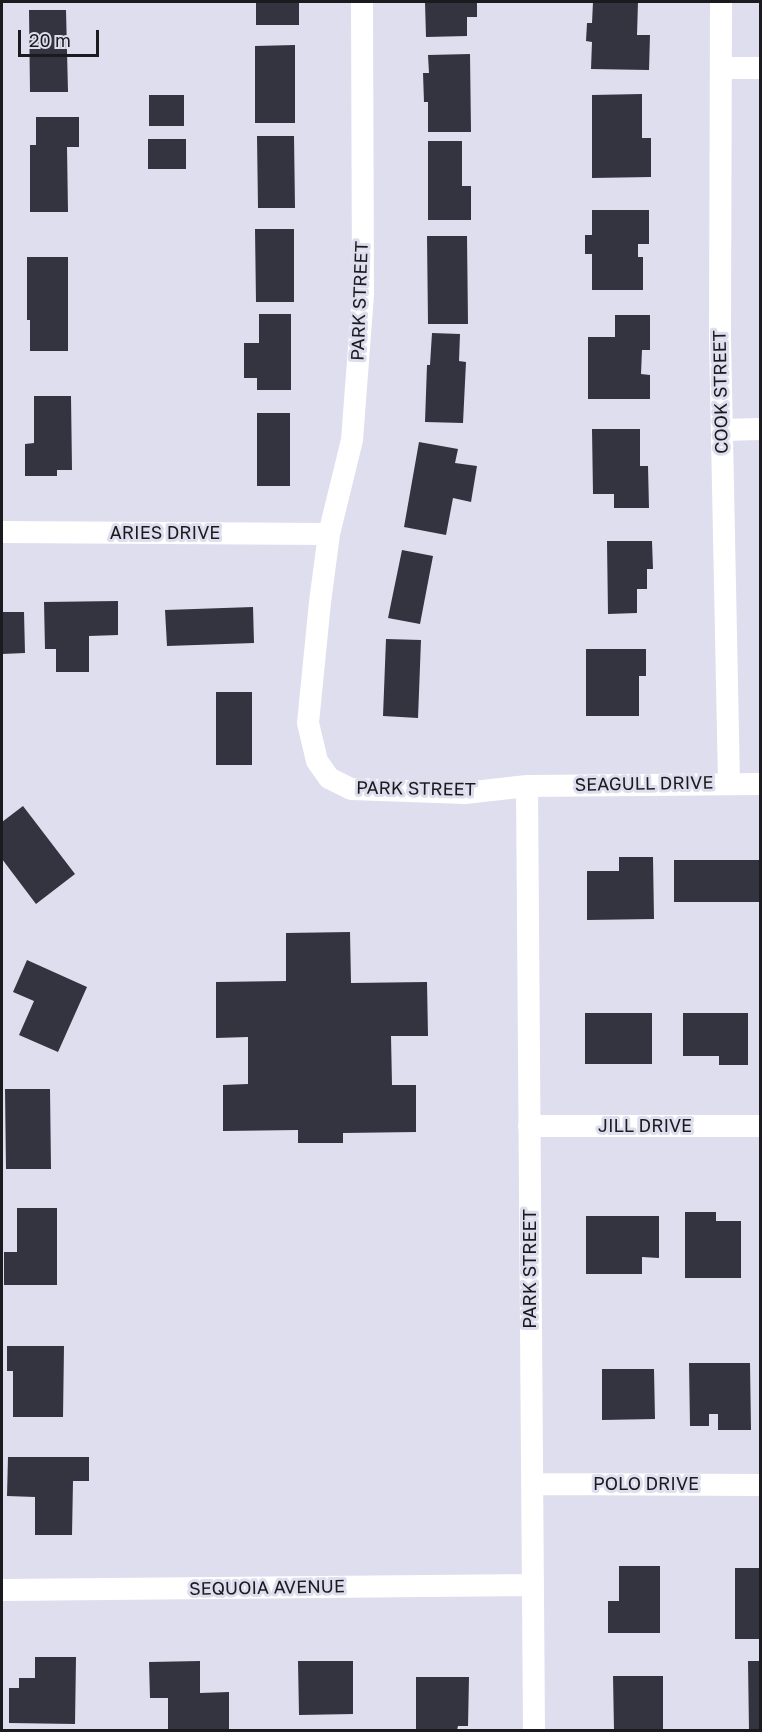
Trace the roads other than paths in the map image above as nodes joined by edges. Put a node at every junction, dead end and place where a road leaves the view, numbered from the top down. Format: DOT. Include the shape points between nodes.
graph roads {
  1 [pos="362,2"];
  2 [pos="721,2"];
  3 [pos="721,68"];
  4 [pos="760,68"];
  5 [pos="760,429"];
  6 [pos="722,430"];
  7 [pos="2,532"];
  8 [pos="329,534"];
  9 [pos="729,783"];
  10 [pos="760,784"];
  11 [pos="527,786"];
  12 [pos="530,1126"];
  13 [pos="760,1126"];
  14 [pos="532,1484"];
  15 [pos="760,1485"];
  16 [pos="533,1585"];
  17 [pos="2,1590"];
  18 [pos="534,1731"];
  1 -- 8 [label="street, PARK STREET" via="363,295 352,440"];
  2 -- 3 [label="street, COOK STREET"];
  3 -- 4 [label="street"];
  3 -- 6 [label="street, COOK STREET"];
  5 -- 6 [label="street"];
  6 -- 9 [label="street, COOK STREET"];
  7 -- 8 [label="street, ARIES DRIVE"];
  8 -- 11 [label="street, PARK STREET" via="308,723 317,761 329,778 351,789 465,793"];
  9 -- 10 [label="street, SEAGULL DRIVE"];
  9 -- 11 [label="street, SEAGULL DRIVE"];
  11 -- 12 [label="street, PARK STREET"];
  12 -- 13 [label="street, JILL DRIVE"];
  12 -- 14 [label="street, PARK STREET"];
  14 -- 15 [label="street, POLO DRIVE"];
  14 -- 16 [label="street, PARK STREET"];
  16 -- 17 [label="street, SEQUOIA AVENUE"];
  16 -- 18 [label="street, PARK STREET"];
}
